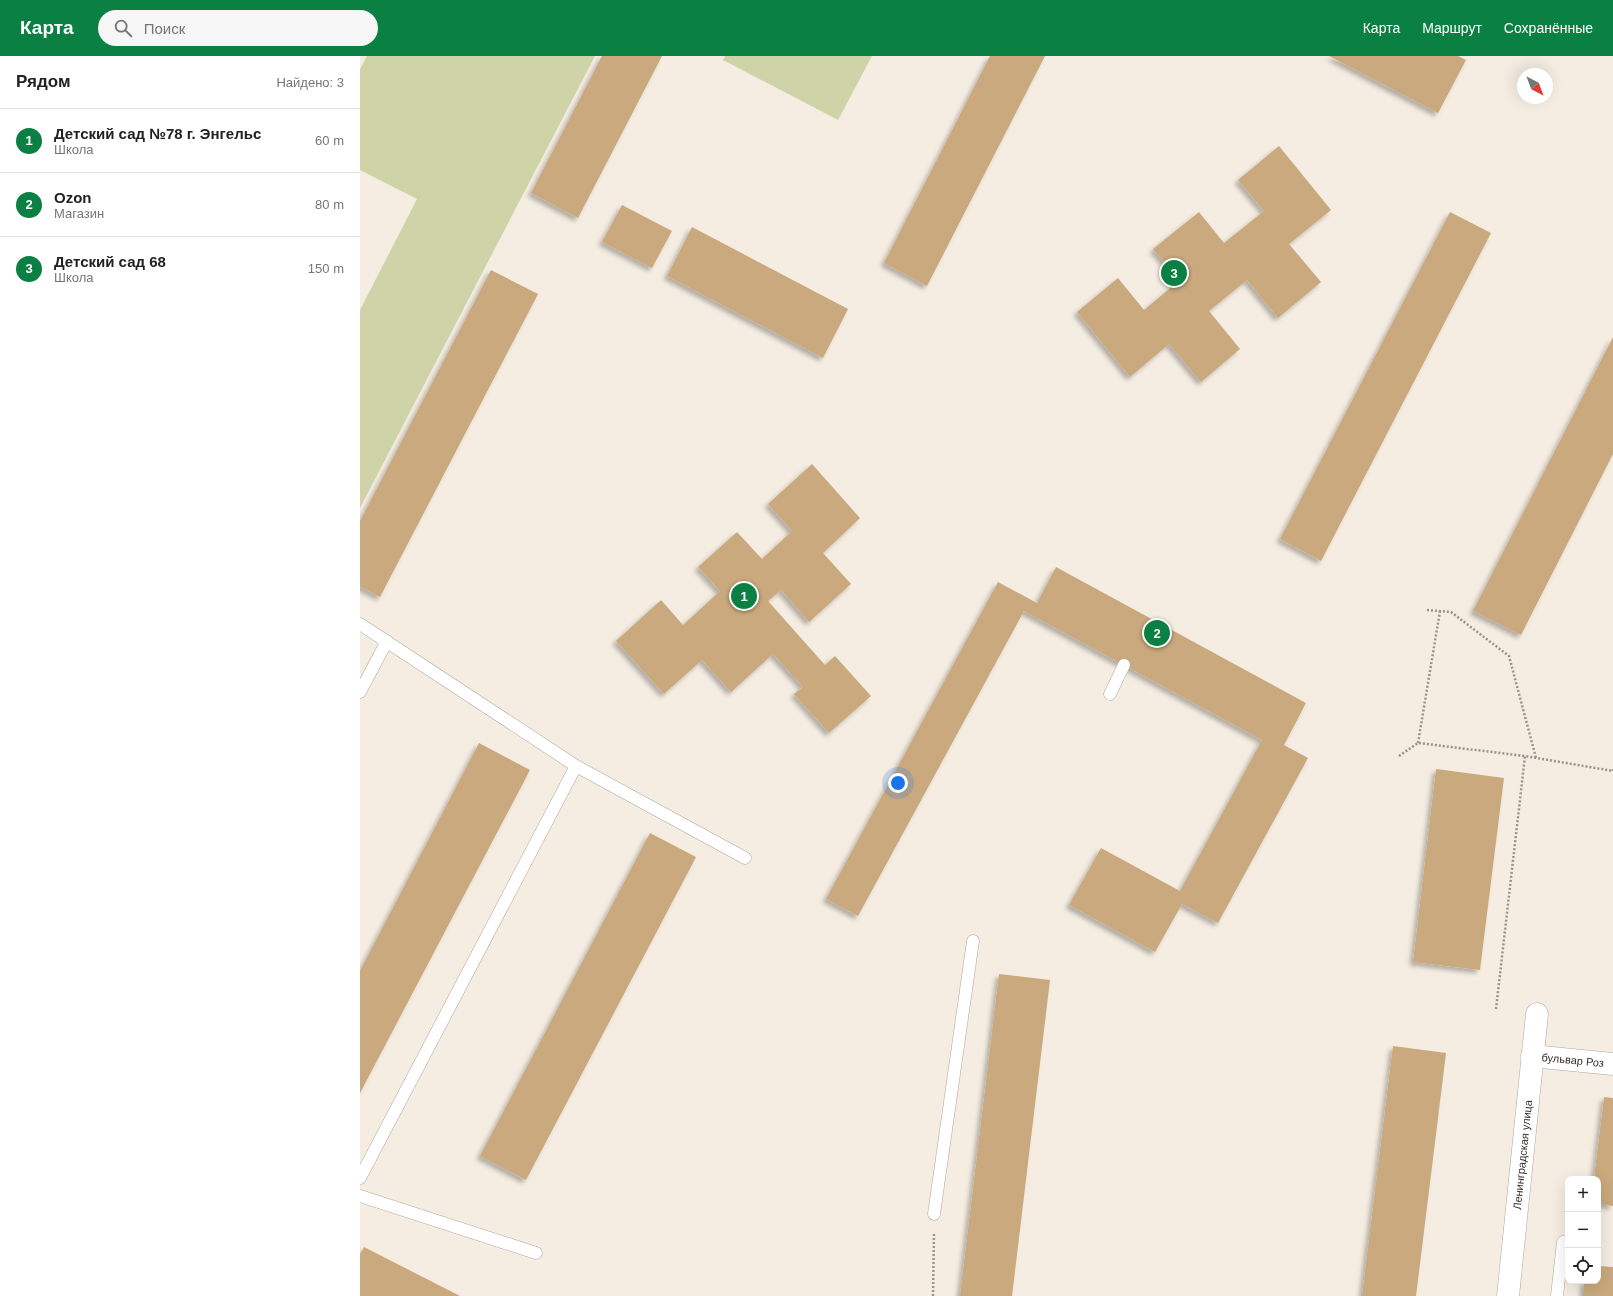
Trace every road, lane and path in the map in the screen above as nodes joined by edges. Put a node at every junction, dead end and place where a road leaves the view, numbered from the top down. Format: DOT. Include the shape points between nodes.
graph roads {
  1 [pos="1427,610"];
  2 [pos="1440,611"];
  3 [pos="360,624"];
  4 [pos="388,641"];
  5 [pos="1124,665"];
  6 [pos="360,692"];
  7 [pos="1110,694"];
  8 [pos="1418,743"];
  9 [pos="1399,756"];
  10 [pos="1525,756"];
  11 [pos="1536,758"];
  12 [pos="576,766"];
  13 [pos="1613,767"];
  14 [pos="745,858"];
  15 [pos="973,941"];
  16 [pos="1496,1009"];
  17 [pos="1537,1014"];
  18 [pos="1532,1056"];
  19 [pos="1613,1064"];
  20 [pos="360,1178"];
  21 [pos="360,1196"];
  22 [pos="934,1214"];
  23 [pos="1563,1242"];
  24 [pos="536,1252"];
  25 [pos="933,1296"];
  26 [pos="1508,1296"];
  27 [pos="1557,1296"];
  1 -- 2 [label="path"];
  2 -- 8 [label="path"];
  2 -- 11 [label="path" via="1451,612 1509,656"];
  3 -- 4 [label="lane"];
  4 -- 6 [label="lane"];
  4 -- 12 [label="lane"];
  5 -- 7 [label="lane"];
  8 -- 9 [label="path"];
  8 -- 10 [label="path"];
  10 -- 11 [label="path"];
  10 -- 16 [label="path"];
  11 -- 13 [label="path" via="1612,771"];
  12 -- 14 [label="lane"];
  12 -- 20 [label="lane"];
  15 -- 22 [label="lane"];
  17 -- 18 [label="street, Ленинградская улица"];
  18 -- 19 [label="street, бульвар Роз"];
  18 -- 26 [label="street, Ленинградская улица"];
  21 -- 24 [label="lane"];
  22 -- 25 [label="path"];
  23 -- 27 [label="lane"];
}
